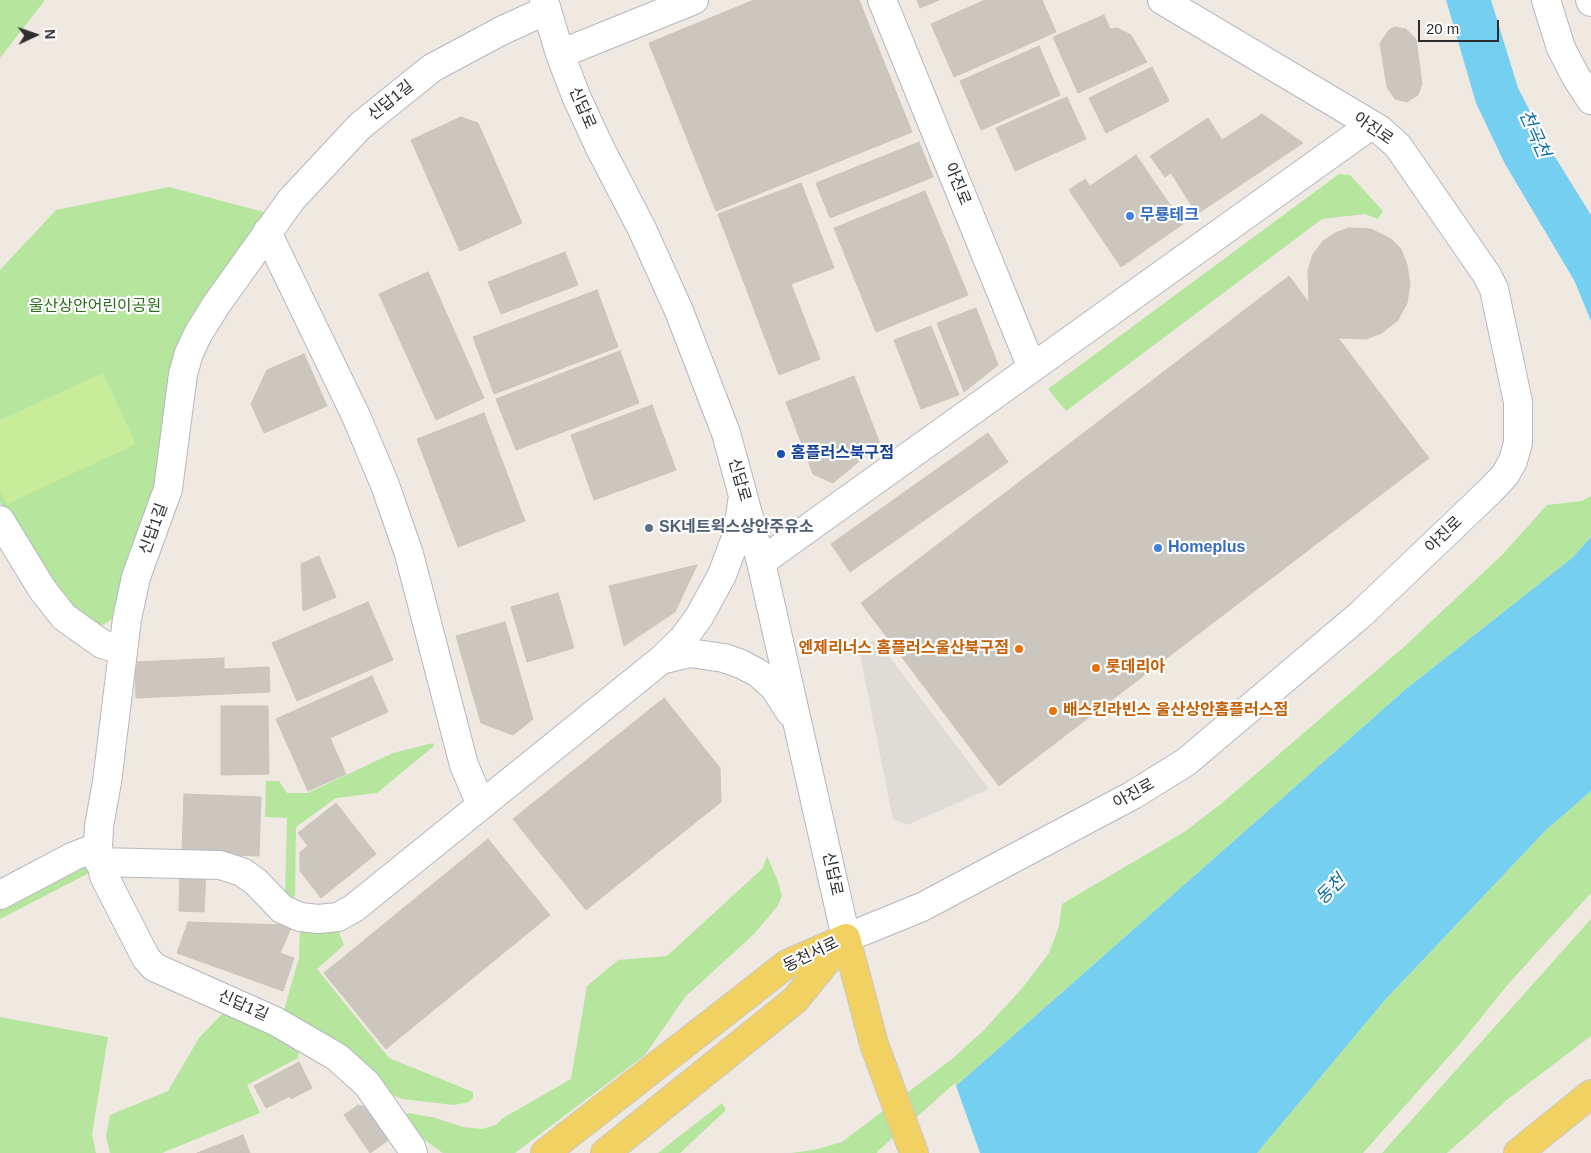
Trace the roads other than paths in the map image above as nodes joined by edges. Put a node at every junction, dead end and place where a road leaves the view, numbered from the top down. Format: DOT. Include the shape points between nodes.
graph roads {
  1 [pos="694,0"];
  2 [pos="882,0"];
  3 [pos="1162,0"];
  4 [pos="1546,0"];
  5 [pos="545,5"];
  6 [pos="560,54"];
  7 [pos="1591,100"];
  8 [pos="1371,125"];
  9 [pos="267,232"];
  10 [pos="1032,368"];
  11 [pos="744,493"];
  12 [pos="0,520"];
  13 [pos="761,562"];
  14 [pos="122,650"];
  15 [pos="661,660"];
  16 [pos="799,729"];
  17 [pos="481,805"];
  18 [pos="98,855"];
  19 [pos="0,894"];
  20 [pos="846,938"];
  21 [pos="1591,1094"];
  22 [pos="413,1153"];
  23 [pos="545,1153"];
  24 [pos="605,1153"];
  25 [pos="914,1153"];
  26 [pos="1518,1153"];
  1 -- 6 [label="street"];
  2 -- 10 [label="street, 아진로"];
  3 -- 8 [label="street, 아진로"];
  4 -- 7 [label="street" via="1561,48"];
  5 -- 6 [label="street, 신답로"];
  5 -- 9 [label="street, 신답1길" via="432,68 398,94 360,126 324,163"];
  6 -- 11 [label="street, 신답로" via="598,146 679,311 726,433"];
  8 -- 10 [label="street"];
  8 -- 20 [label="street, 아진로" via="1398,146 1494,289 1520,424 1513,461 1505,475 1324,648 1163,779 922,906"];
  9 -- 14 [label="street, 신답1길" via="216,305 188,353 168,489 136,577"];
  9 -- 17 [label="street" via="356,416 385,485 409,554 464,765"];
  10 -- 13 [label="street"];
  11 -- 13 [label="street, 신답로"];
  11 -- 15 [label="street" via="738,532 722,575 699,617 683,639"];
  12 -- 14 [label="street" via="42,589 64,618 102,644"];
  13 -- 16 [label="street, 신답로"];
  14 -- 18 [label="street, 신답1길"];
  15 -- 16 [label="street" via="690,653 741,664 774,687"];
  15 -- 17 [label="street"];
  16 -- 20 [label="street, 신답로"];
  17 -- 18 [label="street" via="354,908 338,917 300,917 282,909 242,872 220,865"];
  18 -- 19 [label="street" via="74,856"];
  18 -- 22 [label="street, 신답1길" via="104,876 146,958 154,967 275,1021 337,1057 367,1084"];
  20 -- 23 [label="main road, 동천서로" via="787,964"];
  20 -- 24 [label="main road, 동천서로" via="795,1000"];
  20 -- 25 [label="main road, 신답로" via="874,1044"];
  21 -- 26 [label="main road"];
}
